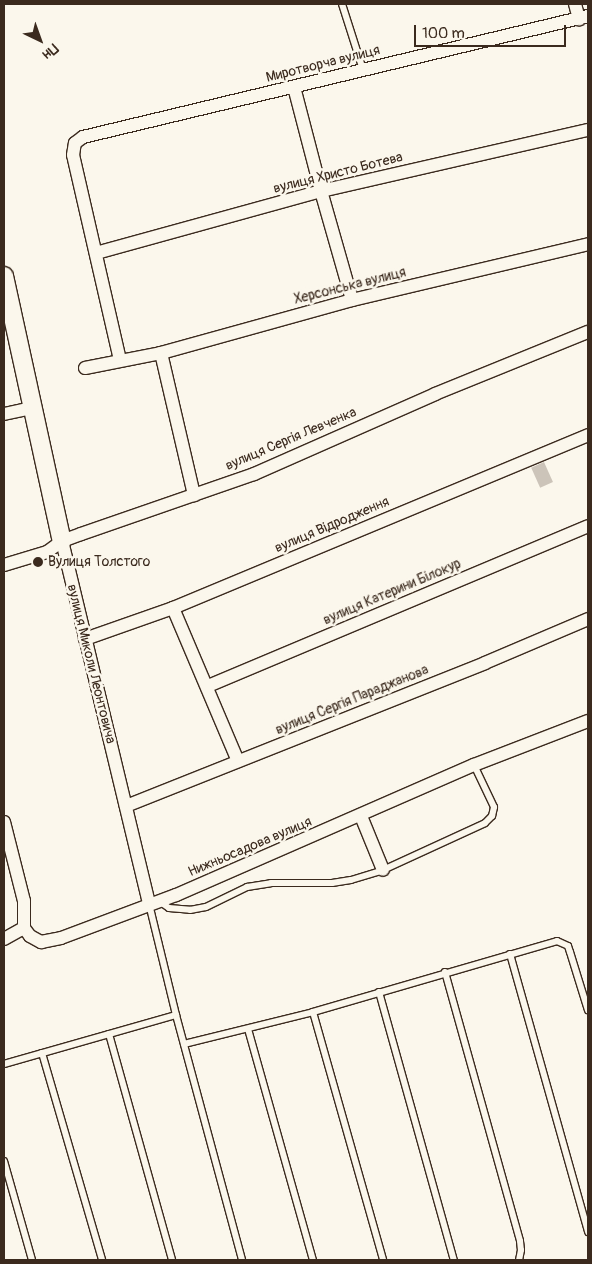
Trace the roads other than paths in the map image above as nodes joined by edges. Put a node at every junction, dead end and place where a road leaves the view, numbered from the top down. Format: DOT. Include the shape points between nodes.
graph roads {
  1 [pos="342,4"];
  2 [pos="575,4"];
  3 [pos="584,17"];
  4 [pos="363,70"];
  5 [pos="294,87"];
  6 [pos="588,130"];
  7 [pos="321,191"];
  8 [pos="588,244"];
  9 [pos="96,253"];
  10 [pos="4,279"];
  11 [pos="352,300"];
  12 [pos="588,332"];
  13 [pos="161,352"];
  14 [pos="120,360"];
  15 [pos="84,368"];
  16 [pos="32,408"];
  17 [pos="4,414"];
  18 [pos="588,435"];
  19 [pos="194,495"];
  20 [pos="588,526"];
  21 [pos="62,541"];
  22 [pos="4,565"];
  23 [pos="173,608"];
  24 [pos="588,619"];
  25 [pos="85,639"];
  26 [pos="208,686"];
  27 [pos="588,721"];
  28 [pos="238,761"];
  29 [pos="474,765"];
  30 [pos="126,806"];
  31 [pos="360,816"];
  32 [pos="4,822"];
  33 [pos="383,870"];
  34 [pos="154,903"];
  35 [pos="24,928"];
  36 [pos="4,939"];
  37 [pos="510,954"];
  38 [pos="445,972"];
  39 [pos="379,992"];
  40 [pos="588,1010"];
  41 [pos="313,1012"];
  42 [pos="176,1015"];
  43 [pos="248,1029"];
  44 [pos="109,1034"];
  45 [pos="184,1044"];
  46 [pos="42,1053"];
  47 [pos="4,1064"];
  48 [pos="4,1161"];
  49 [pos="588,1232"];
  50 [pos="32,1260"];
  51 [pos="102,1260"];
  52 [pos="172,1260"];
  53 [pos="242,1260"];
  54 [pos="313,1260"];
  55 [pos="383,1260"];
  56 [pos="454,1260"];
  57 [pos="519,1260"];
  1 -- 4 [label="lane"];
  2 -- 3 [label="street, Миротворча вулиця"];
  3 -- 4 [label="street, Миротворча вулиця"];
  4 -- 5 [label="street, Миротворча вулиця"];
  5 -- 7 [label="street"];
  5 -- 9 [label="street, Миротворча вулиця" via="83,137 75,143 73,155"];
  6 -- 7 [label="street, вулиця Христо Ботева"];
  7 -- 9 [label="street, вулиця Христо Ботева"];
  7 -- 11 [label="street"];
  8 -- 11 [label="street, Херсонська вулиця"];
  9 -- 14 [label="street"];
  10 -- 16 [label="street, вулиця Миколи Леонтовича"];
  11 -- 13 [label="street, Херсонська вулиця"];
  12 -- 19 [label="street, вулиця Сергія Левченка" via="435,394 254,474"];
  13 -- 14 [label="street, Херсонська вулиця"];
  13 -- 19 [label="street"];
  14 -- 15 [label="street, Херсонська вулиця"];
  16 -- 17 [label="street"];
  16 -- 21 [label="street, вулиця Миколи Леонтовича"];
  18 -- 23 [label="street, вулиця Відродження"];
  19 -- 21 [label="street, вулиця Сергія Левченка"];
  20 -- 26 [label="street, вулиця Катерини Білокур"];
  21 -- 22 [label="street, вулиця Сергія Левченка" via="46,552"];
  21 -- 25 [label="street, вулиця Миколи Леонтовича"];
  23 -- 25 [label="street, вулиця Відродження"];
  23 -- 26 [label="street"];
  24 -- 28 [label="street, вулиця Сергія Параджанова"];
  25 -- 30 [label="street, вулиця Миколи Леонтовича"];
  26 -- 28 [label="street"];
  27 -- 29 [label="street, Нижньосадова вулиця"];
  28 -- 30 [label="street, вулиця Сергія Параджанова"];
  29 -- 31 [label="street, Нижньосадова вулиця"];
  29 -- 33 [label="lane" via="494,807 492,816 485,823"];
  30 -- 34 [label="street, вулиця Миколи Леонтовича"];
  31 -- 33 [label="street"];
  31 -- 34 [label="street, Нижньосадова вулиця"];
  32 -- 35 [label="street" via="24,901"];
  33 -- 34 [label="lane" via="332,883 270,883 247,887 206,907 190,910"];
  34 -- 35 [label="street, Нижньосадова вулиця" via="61,938 41,942"];
  34 -- 42 [label="lane"];
  35 -- 36 [label="street"];
  37 -- 38 [label="lane"];
  37 -- 40 [label="lane" via="557,941 563,943 570,952"];
  37 -- 49 [label="lane"];
  38 -- 39 [label="lane"];
  38 -- 57 [label="lane" via="520,1241"];
  39 -- 41 [label="lane"];
  39 -- 56 [label="lane"];
  41 -- 43 [label="lane"];
  41 -- 55 [label="lane"];
  42 -- 44 [label="lane"];
  42 -- 45 [label="lane"];
  43 -- 45 [label="lane"];
  43 -- 54 [label="lane"];
  44 -- 46 [label="lane"];
  44 -- 52 [label="lane"];
  45 -- 53 [label="lane"];
  46 -- 47 [label="lane"];
  46 -- 51 [label="lane"];
  48 -- 50 [label="lane"];
}
